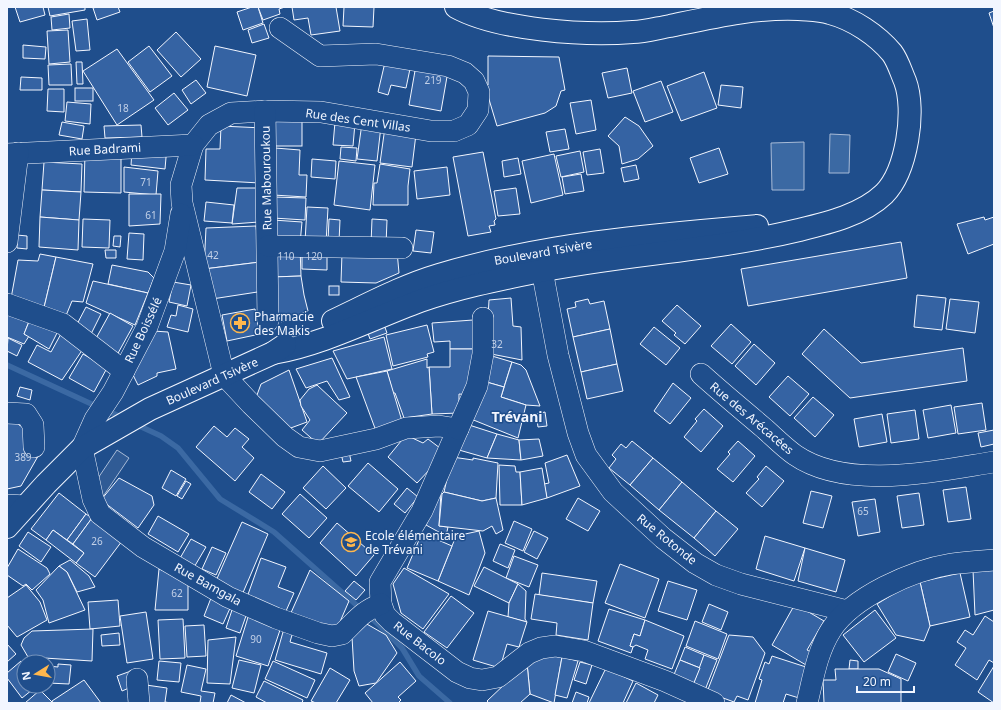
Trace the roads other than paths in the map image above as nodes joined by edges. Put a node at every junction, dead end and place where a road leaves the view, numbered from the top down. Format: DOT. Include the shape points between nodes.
graph roads {
  1 [pos="456,7"];
  2 [pos="280,28"];
  3 [pos="265,111"];
  4 [pos="193,145"];
  5 [pos="12,154"];
  6 [pos="182,204"];
  7 [pos="832,222"];
  8 [pos="611,240"];
  9 [pos="7,242"];
  10 [pos="268,246"];
  11 [pos="402,248"];
  12 [pos="510,257"];
  13 [pos="542,270"];
  14 [pos="7,304"];
  15 [pos="483,318"];
  16 [pos="268,321"];
  17 [pos="273,353"];
  18 [pos="124,371"];
  19 [pos="701,374"];
  20 [pos="224,375"];
  21 [pos="7,414"];
  22 [pos="100,427"];
  23 [pos="458,429"];
  24 [pos="34,447"];
  25 [pos="82,448"];
  26 [pos="994,462"];
  27 [pos="17,505"];
  28 [pos="7,527"];
  29 [pos="994,560"];
  30 [pos="381,604"];
  31 [pos="847,611"];
  32 [pos="137,678"];
  33 [pos="139,703"];
  34 [pos="714,703"];
  35 [pos="807,703"];
  1 -- 7 [label="main road, Boulevard Tsivère" via="467,13 516,26 571,32 634,32 754,9 830,13 867,30 892,54 900,70 908,90 910,123 902,164 886,193 867,206"];
  2 -- 3 [label="street, Rue des Cent Villas" via="320,56 376,54 448,66 465,73 474,81 479,92 478,110 468,125 454,131 431,131 321,112"];
  3 -- 4 [label="street, Rue des Cent Villas" via="231,113 209,124"];
  3 -- 10 [label="street, Rue Mabouroukou"];
  4 -- 5 [label="street, Rue Badrami"];
  4 -- 6 [label="street, Rue des Cent Villas" via="182,185"];
  5 -- 9 [label="street, Rue Badrami"];
  6 -- 18 [label="street, Rue Boissélé" via="175,251 164,285 147,327"];
  6 -- 20 [label="street, Rue des Cent Villas"];
  7 -- 8 [label="main road, Boulevard Tsivère" via="723,228"];
  7 -- 13 [label="main road, Boulevard Tsivère" via="748,240"];
  8 -- 12 [label="main road, Boulevard Tsivère"];
  8 -- 13 [label="main road" via="586,251 549,258"];
  10 -- 11 [label="street, Rue Mabouroukou"];
  10 -- 16 [label="street, Rue Mabouroukou"];
  12 -- 13 [label="main road"];
  12 -- 17 [label="main road, Boulevard Tsivère" via="439,275 396,290 296,338"];
  13 -- 17 [label="main road, Boulevard Tsivère" via="423,300 300,348"];
  13 -- 31 [label="street, Rue Rotonde" via="558,355 578,433 586,455 613,492 663,538 695,563 716,575 741,584"];
  14 -- 18 [label="street" via="63,324"];
  15 -- 23 [label="street, Rue Bacolo" via="483,354 477,386"];
  17 -- 20 [label="main road, Boulevard Tsivère"];
  18 -- 22 [label="street, Rue Boissélé"];
  19 -- 26 [label="street, Rue des Arécacées" via="796,455 817,466 842,473 874,476 938,471"];
  20 -- 22 [label="main road, Boulevard Tsivère" via="150,409"];
  20 -- 23 [label="street" via="251,404 299,447 320,451 376,439 406,428 439,426"];
  21 -- 24 [label="street" via="26,414 33,425"];
  22 -- 25 [label="main road"];
  23 -- 30 [label="street, Rue Bacolo" via="422,511 380,582"];
  25 -- 27 [label="main road" via="46,484"];
  25 -- 30 [label="street, Rue Bamgala" via="93,499 100,514 143,547 228,597 304,628 332,636 342,634 368,608"];
  27 -- 28 [label="main road"];
  29 -- 31 [label="street" via="950,564 915,574 864,599"];
  30 -- 34 [label="street, Rue Bacolo" via="385,615 392,622 457,672 470,678 482,680 498,677 529,654 541,648 555,646 584,650"];
  31 -- 35 [label="street" via="831,630 821,648"];
  32 -- 33 [label="street"];
}
